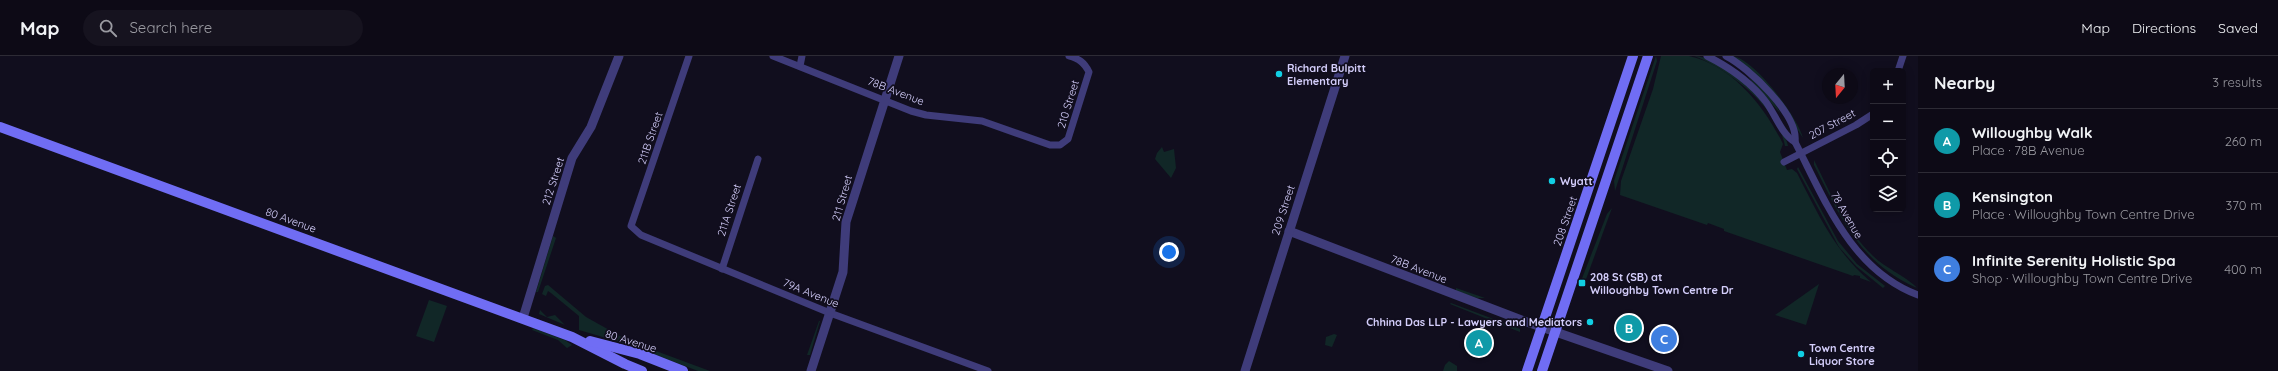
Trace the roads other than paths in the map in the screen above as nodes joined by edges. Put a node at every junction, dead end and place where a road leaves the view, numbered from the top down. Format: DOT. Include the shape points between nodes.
graph roads {
  1 [pos="619,56"];
  2 [pos="689,56"];
  3 [pos="773,56"];
  4 [pos="802,56"];
  5 [pos="899,56"];
  6 [pos="1069,56"];
  7 [pos="1345,56"];
  8 [pos="1633,56"];
  9 [pos="1648,56"];
  10 [pos="1707,56"];
  11 [pos="1726,56"];
  12 [pos="1903,56"];
  13 [pos="800,66"];
  14 [pos="1899,68"];
  15 [pos="884,101"];
  16 [pos="1870,116"];
  17 [pos="0,127"];
  18 [pos="1795,142"];
  19 [pos="1060,145"];
  20 [pos="1801,153"];
  21 [pos="758,159"];
  22 [pos="1784,162"];
  23 [pos="631,226"];
  24 [pos="1289,231"];
  25 [pos="722,269"];
  26 [pos="1918,295"];
  27 [pos="830,313"];
  28 [pos="523,318"];
  29 [pos="1542,328"];
  30 [pos="1556,333"];
  31 [pos="572,337"];
  32 [pos="642,371"];
  33 [pos="682,371"];
  34 [pos="811,371"];
  35 [pos="988,371"];
  36 [pos="1245,371"];
  37 [pos="1527,371"];
  38 [pos="1542,371"];
  39 [pos="1668,371"];
  1 -- 28 [label="street, 212 Street" via="591,127 572,158"];
  2 -- 23 [label="street, 211B Street"];
  3 -- 13 [label="street, 78B Avenue"];
  4 -- 13 [label="street"];
  5 -- 15 [label="street, 211 Street"];
  6 -- 19 [label="street, 210 Street" via="1086,65 1089,72 1068,139"];
  7 -- 24 [label="street, 209 Street"];
  8 -- 29 [label="main road, 208 Street"];
  9 -- 30 [label="main road"];
  10 -- 18 [label="street, 78 Avenue" via="1729,68 1753,87 1774,113 1790,139"];
  11 -- 18 [label="street, 78 Avenue" via="1764,85 1787,117 1795,133"];
  12 -- 14 [label="street"];
  13 -- 15 [label="street, 78B Avenue"];
  15 -- 19 [label="street, 78B Avenue" via="926,115 982,120 1050,145"];
  15 -- 27 [label="street, 211 Street" via="846,222 843,272"];
  16 -- 20 [label="street, 207 Street"];
  17 -- 28 [label="main road, 80 Avenue"];
  18 -- 20 [label="street, 78 Avenue"];
  20 -- 22 [label="street, 207 Street"];
  20 -- 26 [label="street, 78 Avenue" via="1839,227 1854,248 1870,266 1904,289"];
  21 -- 25 [label="street, 211A Street"];
  23 -- 25 [label="street, 79A Avenue" via="641,235"];
  24 -- 29 [label="street, 78B Avenue"];
  24 -- 36 [label="street, 209 Street"];
  25 -- 27 [label="street, 79A Avenue"];
  27 -- 34 [label="street, 211 Street"];
  27 -- 35 [label="street, 79A Avenue"];
  28 -- 31 [label="main road, 80 Avenue"];
  29 -- 30 [label="street, 78B Avenue"];
  29 -- 37 [label="main road, 208 Street"];
  30 -- 38 [label="main road"];
  30 -- 39 [label="street, 78B Avenue"];
  31 -- 32 [label="main road, 80 Avenue"];
  31 -- 33 [label="main road, 80 Avenue" via="640,354"];
}
